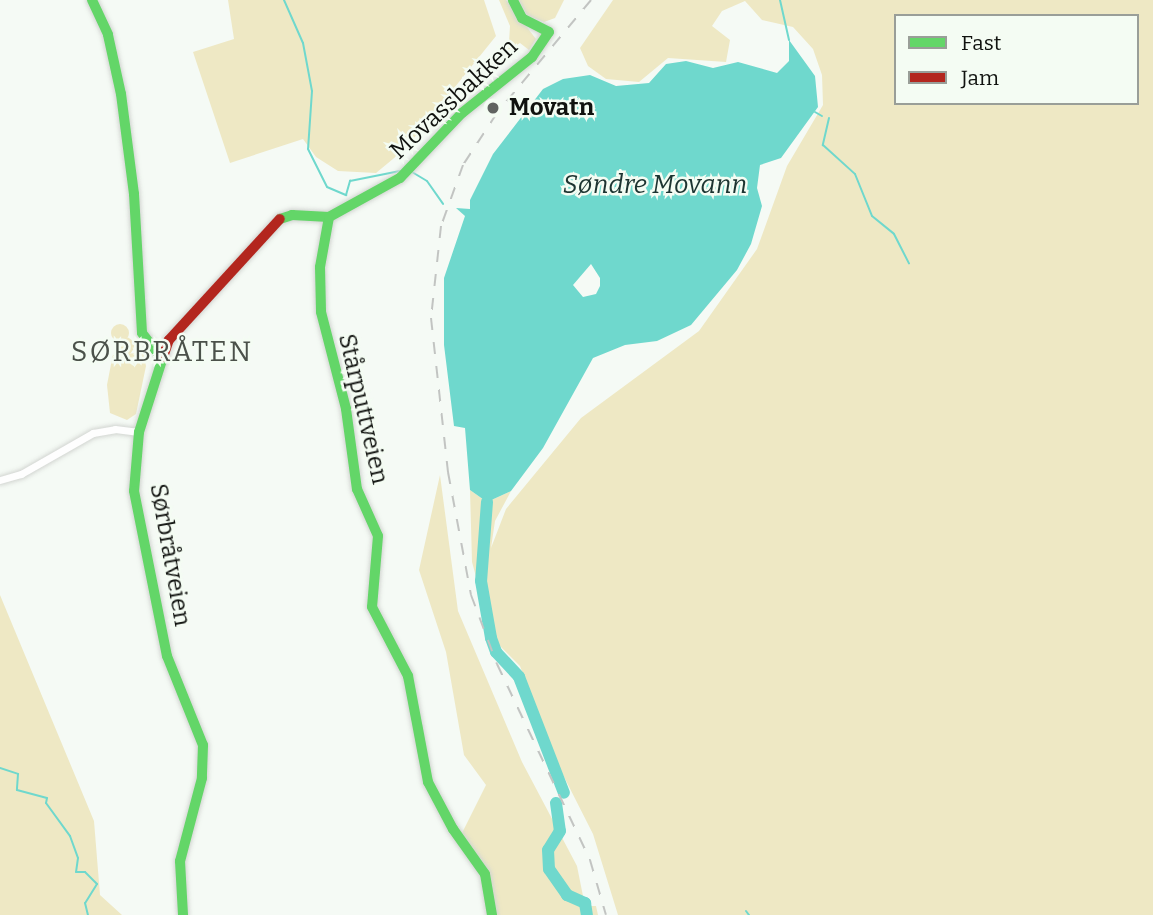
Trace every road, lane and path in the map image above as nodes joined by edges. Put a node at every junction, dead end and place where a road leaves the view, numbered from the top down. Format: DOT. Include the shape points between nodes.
graph roads {
  1 [pos="92,0"];
  2 [pos="513,0"];
  3 [pos="329,217"];
  4 [pos="162,359"];
  5 [pos="139,432"];
  6 [pos="0,480"];
  7 [pos="183,915"];
  8 [pos="492,915"];
  1 -- 4 [label="street" via="108,35 121,94 134,194 142,333"];
  2 -- 3 [label="street, Movassbakken" via="522,18 549,32 531,57 463,113 407,172"];
  3 -- 4 [label="street" via="298,214 272,222 175,330"];
  3 -- 8 [label="street, Stårputtveien" via="320,267 321,312 346,409 357,489 378,536 371,602 408,676 428,782 453,829 485,874"];
  4 -- 5 [label="street, Sørbråtveien"];
  5 -- 6 [label="street" via="115,429 93,433 21,474"];
  5 -- 7 [label="street, Sørbråtveien" via="136,505 167,656 203,745 202,778 180,861"];
}
